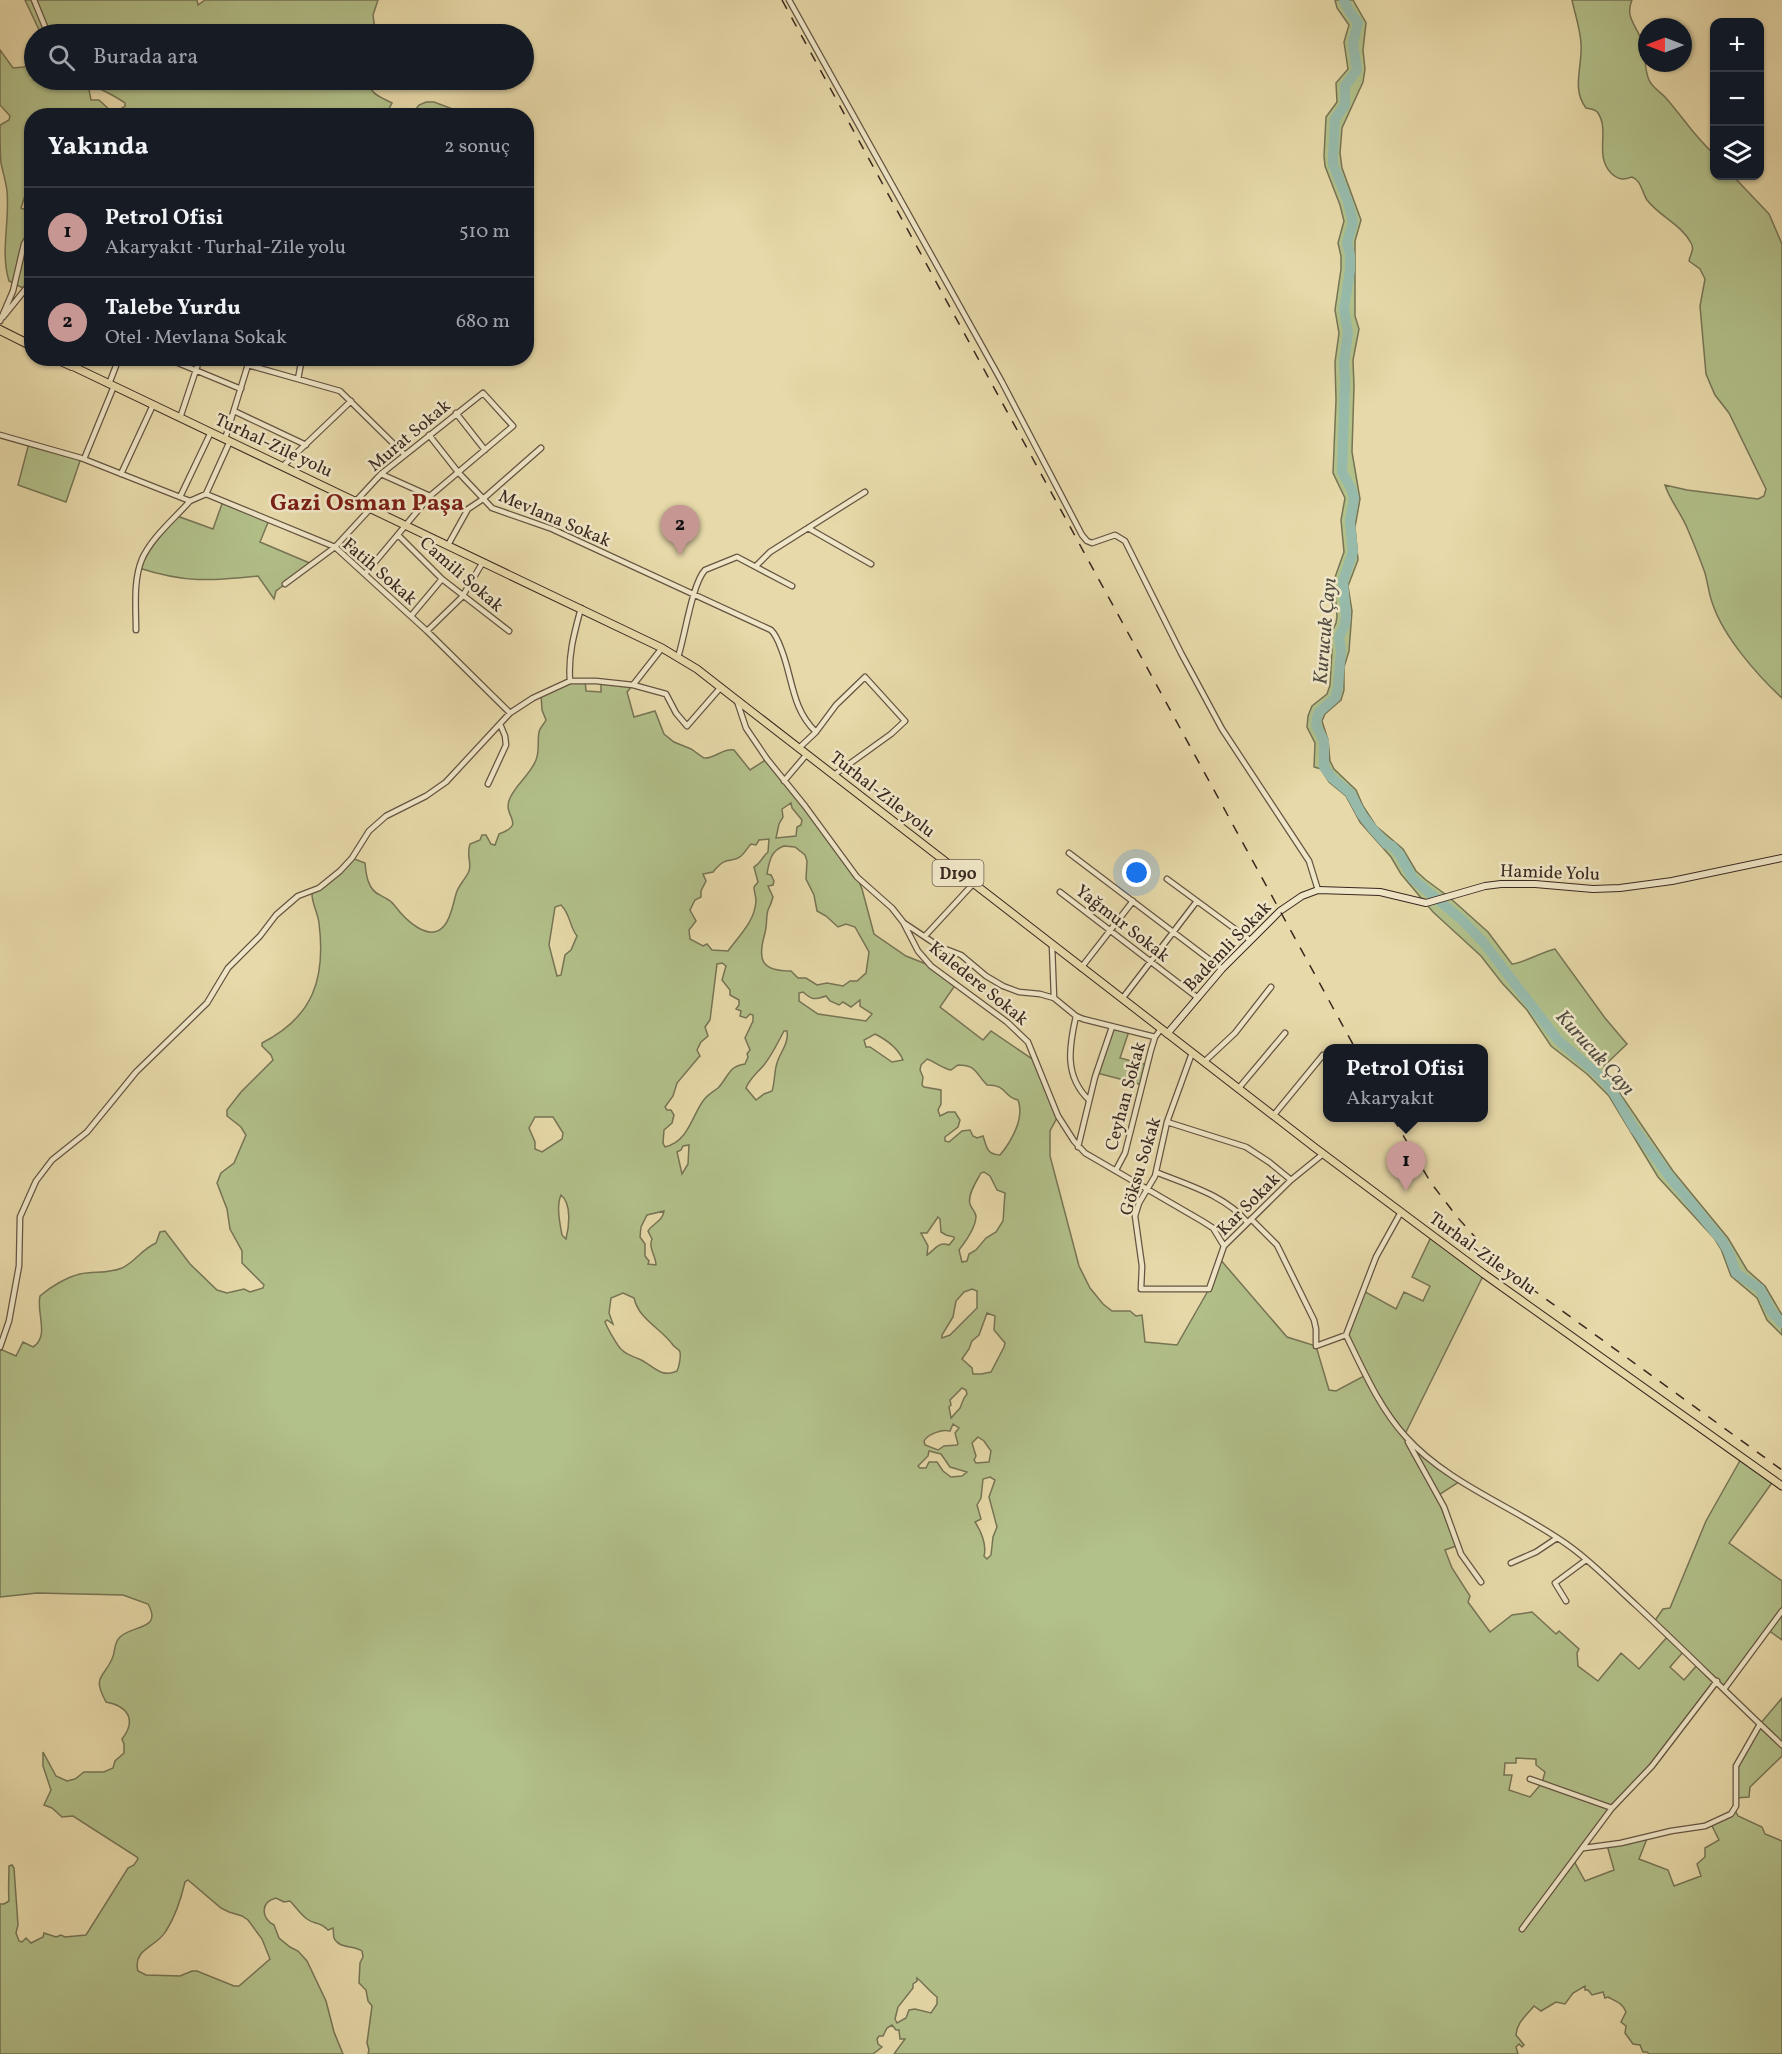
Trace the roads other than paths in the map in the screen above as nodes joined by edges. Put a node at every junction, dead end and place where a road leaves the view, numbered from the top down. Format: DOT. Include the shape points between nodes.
graph roads {
  1 [pos="34,0"];
  2 [pos="789,0"];
  3 [pos="44,24"];
  4 [pos="24,244"];
  5 [pos="24,292"];
  6 [pos="0,318"];
  7 [pos="0,330"];
  8 [pos="0,335"];
  9 [pos="24,343"];
  10 [pos="24,344"];
  11 [pos="80,366"];
  12 [pos="117,366"];
  13 [pos="186,366"];
  14 [pos="197,366"];
  15 [pos="248,366"];
  16 [pos="261,366"];
  17 [pos="300,366"];
  18 [pos="196,370"];
  19 [pos="298,379"];
  20 [pos="112,385"];
  21 [pos="241,389"];
  22 [pos="351,401"];
  23 [pos="153,405"];
  24 [pos="234,411"];
  25 [pos="456,413"];
  26 [pos="180,418"];
  27 [pos="212,432"];
  28 [pos="0,435"];
  29 [pos="429,435"];
  30 [pos="227,440"];
  31 [pos="306,445"];
  32 [pos="541,448"];
  33 [pos="485,450"];
  34 [pos="405,455"];
  35 [pos="84,459"];
  36 [pos="284,466"];
  37 [pos="458,472"];
  38 [pos="121,474"];
  39 [pos="381,474"];
  40 [pos="865,492"];
  41 [pos="206,495"];
  42 [pos="430,496"];
  43 [pos="180,497"];
  44 [pos="483,499"];
  45 [pos="190,501"];
  46 [pos="356,501"];
  47 [pos="371,508"];
  48 [pos="407,525"];
  49 [pos="808,528"];
  50 [pos="398,535"];
  51 [pos="448,545"];
  52 [pos="335,547"];
  53 [pos="483,562"];
  54 [pos="871,564"];
  55 [pos="756,566"];
  56 [pos="365,574"];
  57 [pos="442,579"];
  58 [pos="285,584"];
  59 [pos="792,586"];
  60 [pos="695,595"];
  61 [pos="462,597"];
  62 [pos="581,608"];
  63 [pos="411,616"];
  64 [pos="136,630"];
  65 [pos="427,631"];
  66 [pos="509,631"];
  67 [pos="662,648"];
  68 [pos="678,657"];
  69 [pos="570,681"];
  70 [pos="633,685"];
  71 [pos="721,687"];
  72 [pos="736,699"];
  73 [pos="510,713"];
  74 [pos="500,724"];
  75 [pos="816,732"];
  76 [pos="799,748"];
  77 [pos="807,754"];
  78 [pos="834,776"];
  79 [pos="784,781"];
  80 [pos="488,784"];
  81 [pos="1069,853"];
  82 [pos="1782,858"];
  83 [pos="1167,879"];
  84 [pos="973,884"];
  85 [pos="1318,890"];
  86 [pos="1060,892"];
  87 [pos="1133,901"];
  88 [pos="1197,901"];
  89 [pos="903,922"];
  90 [pos="1110,931"];
  91 [pos="1173,932"];
  92 [pos="925,936"];
  93 [pos="1250,940"];
  94 [pos="1052,945"];
  95 [pos="1150,962"];
  96 [pos="1081,968"];
  97 [pos="1222,969"];
  98 [pos="1272,987"];
  99 [pos="1054,998"];
  100 [pos="1198,998"];
  101 [pos="1122,999"];
  102 [pos="1076,1016"];
  103 [pos="1112,1027"];
  104 [pos="1164,1031"];
  105 [pos="1285,1033"];
  106 [pos="1155,1037"];
  107 [pos="1192,1053"];
  108 [pos="1323,1055"];
  109 [pos="1204,1062"];
  110 [pos="1238,1089"];
  111 [pos="1089,1100"];
  112 [pos="1273,1116"];
  113 [pos="1167,1122"];
  114 [pos="1078,1147"];
  115 [pos="1323,1154"];
  116 [pos="1116,1170"];
  117 [pos="1156,1172"];
  118 [pos="1291,1180"];
  119 [pos="1148,1188"];
  120 [pos="1401,1212"];
  121 [pos="1249,1221"];
  122 [pos="1224,1246"];
  123 [pos="1141,1289"];
  124 [pos="1346,1335"];
  125 [pos="0,1347"];
  126 [pos="1407,1439"];
  127 [pos="1782,1486"];
  128 [pos="1557,1538"];
  129 [pos="1586,1560"];
  130 [pos="1511,1563"];
  131 [pos="1481,1582"];
  132 [pos="1566,1601"];
  133 [pos="1782,1611"];
  134 [pos="1717,1681"];
  135 [pos="1725,1688"];
  136 [pos="1760,1724"];
  137 [pos="1782,1745"];
  138 [pos="1530,1779"];
  139 [pos="1612,1808"];
  140 [pos="1584,1848"];
  141 [pos="1522,1929"];
  1 -- 3 [label="street"];
  2 -- 85 [label="street" via="1002,382 1082,535 1092,543 1115,535 1125,541 1222,729 1309,861"];
  4 -- 6 [label="street" via="13,291"];
  5 -- 6 [label="street"];
  7 -- 9 [label="highway"];
  8 -- 10 [label="highway"];
  11 -- 20 [label="main road, Turhal-Zile yolu / D190"];
  12 -- 20 [label="street"];
  13 -- 18 [label="street"];
  14 -- 18 [label="street"];
  15 -- 21 [label="street"];
  16 -- 19 [label="street"];
  17 -- 19 [label="street"];
  18 -- 21 [label="street"];
  18 -- 26 [label="street"];
  19 -- 22 [label="street" via="340,392"];
  20 -- 23 [label="main road, Turhal-Zile yolu / D190"];
  20 -- 35 [label="street"];
  21 -- 24 [label="street"];
  22 -- 31 [label="street"];
  22 -- 34 [label="street"];
  23 -- 26 [label="main road, Turhal-Zile yolu / D190"];
  23 -- 38 [label="street"];
  24 -- 30 [label="street"];
  24 -- 31 [label="street"];
  25 -- 29 [label="street, Murat Sokak"];
  25 -- 33 [label="street"];
  25 -- 33 [label="street, Murat Sokak" via="483,393 513,426"];
  26 -- 27 [label="main road, Turhal-Zile yolu / D190"];
  27 -- 30 [label="main road, Turhal-Zile yolu / D190"];
  27 -- 43 [label="street"];
  28 -- 35 [label="street"];
  29 -- 34 [label="street, Murat Sokak"];
  29 -- 37 [label="street, Mevlana Sokak"];
  30 -- 36 [label="main road, Turhal-Zile yolu / D190"];
  30 -- 41 [label="street"];
  31 -- 36 [label="street"];
  32 -- 44 [label="street"];
  33 -- 37 [label="street"];
  34 -- 39 [label="street, Murat Sokak"];
  35 -- 38 [label="street"];
  36 -- 46 [label="main road, Turhal-Zile yolu / D190"];
  37 -- 42 [label="street"];
  37 -- 44 [label="street, Mevlana Sokak"];
  38 -- 43 [label="street"];
  39 -- 42 [label="street"];
  39 -- 46 [label="street, Murat Sokak"];
  40 -- 49 [label="street"];
  41 -- 45 [label="street"];
  41 -- 52 [label="street, Fatih Sokak"];
  42 -- 48 [label="street"];
  43 -- 45 [label="street"];
  44 -- 51 [label="street" via="468,509"];
  44 -- 60 [label="street, Mevlana Sokak" via="498,511 552,529"];
  45 -- 64 [label="street" via="156,537 142,560 137,583"];
  46 -- 47 [label="main road, Turhal-Zile yolu / D190"];
  47 -- 48 [label="main road, Turhal-Zile yolu / D190"];
  47 -- 52 [label="street"];
  48 -- 50 [label="street"];
  48 -- 51 [label="main road, Turhal-Zile yolu / D190"];
  49 -- 54 [label="street"];
  49 -- 55 [label="street" via="770,552"];
  50 -- 56 [label="street"];
  50 -- 57 [label="street, Camili Sokak"];
  51 -- 53 [label="main road, Turhal-Zile yolu / D190"];
  52 -- 56 [label="street, Fatih Sokak"];
  52 -- 58 [label="street"];
  53 -- 61 [label="street"];
  53 -- 62 [label="main road, Turhal-Zile yolu / D190"];
  55 -- 59 [label="street"];
  55 -- 60 [label="street" via="735,556 707,569"];
  56 -- 63 [label="street, Fatih Sokak"];
  57 -- 61 [label="street, Camili Sokak"];
  57 -- 63 [label="street"];
  60 -- 68 [label="street"];
  60 -- 75 [label="street, Mevlana Sokak" via="774,633 797,706"];
  61 -- 65 [label="street"];
  61 -- 66 [label="street, Camili Sokak"];
  62 -- 67 [label="main road, Turhal-Zile yolu / D190"];
  62 -- 69 [label="street" via="571,642"];
  63 -- 65 [label="street, Fatih Sokak"];
  65 -- 73 [label="street, Fatih Sokak"];
  67 -- 68 [label="main road, Turhal-Zile yolu / D190"];
  67 -- 70 [label="street"];
  68 -- 71 [label="main road, Turhal-Zile yolu / D190"];
  69 -- 70 [label="street"];
  69 -- 73 [label="street"];
  70 -- 71 [label="street" via="666,694 687,726"];
  71 -- 72 [label="main road, Turhal-Zile yolu / D190"];
  72 -- 76 [label="main road, Turhal-Zile yolu / D190"];
  72 -- 79 [label="street, Kaledere Sokak" via="746,728"];
  73 -- 74 [label="street"];
  74 -- 80 [label="street" via="506,745"];
  74 -- 125 [label="street" via="446,782 386,816 369,831 340,871 287,905 228,968 207,1003 136,1072 87,1132 47,1165 20,1217 19,1266"];
  75 -- 76 [label="street"];
  75 -- 78 [label="street" via="836,705 865,677 906,721"];
  76 -- 77 [label="main road, Turhal-Zile yolu / D190"];
  77 -- 78 [label="main road, Turhal-Zile yolu / D190"];
  77 -- 79 [label="street"];
  78 -- 84 [label="main road, Turhal-Zile yolu / D190"];
  79 -- 89 [label="street, Kaledere Sokak" via="857,877 886,901"];
  81 -- 87 [label="street"];
  82 -- 85 [label="street, Hamide Yolu" via="1620,888 1501,884 1432,902 1380,892"];
  83 -- 88 [label="street"];
  84 -- 92 [label="street"];
  84 -- 94 [label="main road, Turhal-Zile yolu / D190"];
  85 -- 93 [label="street, Bademli Sokak" via="1285,907"];
  86 -- 90 [label="street, Yağmur Sokak"];
  87 -- 90 [label="street"];
  87 -- 91 [label="street"];
  88 -- 91 [label="street"];
  88 -- 93 [label="street"];
  89 -- 92 [label="street"];
  89 -- 114 [label="street, Kaledere Sokak" via="931,966 1008,1022 1028,1042 1058,1116"];
  90 -- 95 [label="street, Yağmur Sokak"];
  90 -- 96 [label="street"];
  91 -- 95 [label="street"];
  91 -- 97 [label="street"];
  92 -- 99 [label="street" via="945,950 962,955 1003,986"];
  93 -- 97 [label="street, Bademli Sokak"];
  94 -- 96 [label="main road, Turhal-Zile yolu / D190"];
  94 -- 99 [label="street"];
  95 -- 100 [label="street, Yağmur Sokak"];
  95 -- 101 [label="street"];
  96 -- 101 [label="main road, Turhal-Zile yolu / D190"];
  97 -- 100 [label="street, Bademli Sokak"];
  98 -- 109 [label="street" via="1235,1033"];
  99 -- 102 [label="street"];
  100 -- 104 [label="street, Bademli Sokak"];
  101 -- 104 [label="main road, Turhal-Zile yolu / D190"];
  102 -- 103 [label="street"];
  102 -- 111 [label="street" via="1070,1042 1071,1066 1077,1085"];
  103 -- 106 [label="street"];
  103 -- 111 [label="street"];
  104 -- 106 [label="street, Ceyhan Sokak"];
  104 -- 107 [label="main road, Turhal-Zile yolu / D190"];
  105 -- 110 [label="street"];
  106 -- 116 [label="street, Ceyhan Sokak" via="1125,1153"];
  107 -- 109 [label="main road, Turhal-Zile yolu / D190"];
  107 -- 113 [label="street, Göksu Sokak"];
  108 -- 112 [label="street"];
  109 -- 110 [label="main road, Turhal-Zile yolu / D190"];
  110 -- 112 [label="main road, Turhal-Zile yolu / D190"];
  111 -- 114 [label="street"];
  112 -- 115 [label="main road, Turhal-Zile yolu / D190"];
  113 -- 117 [label="street, Göksu Sokak"];
  113 -- 118 [label="street" via="1246,1147"];
  114 -- 116 [label="street, Kaledere Sokak"];
  115 -- 118 [label="street, Kar Sokak"];
  115 -- 120 [label="main road, Turhal-Zile yolu / D190"];
  116 -- 119 [label="street, Kaledere Sokak"];
  117 -- 119 [label="street, Göksu Sokak"];
  117 -- 121 [label="street" via="1211,1195"];
  118 -- 121 [label="street, Kar Sokak"];
  119 -- 122 [label="street, Kaledere Sokak" via="1213,1228"];
  119 -- 123 [label="street, Göksu Sokak" via="1139,1203 1135,1222 1142,1258"];
  120 -- 124 [label="street" via="1376,1257"];
  120 -- 127 [label="main road, Turhal-Zile yolu / D190"];
  121 -- 122 [label="street, Kar Sokak"];
  121 -- 124 [label="street" via="1277,1245 1314,1320 1316,1346"];
  122 -- 123 [label="street, Kar Sokak" via="1209,1288"];
  124 -- 126 [label="street" via="1380,1400"];
  126 -- 128 [label="street" via="1489,1498"];
  126 -- 131 [label="street" via="1444,1507 1461,1554"];
  128 -- 129 [label="street"];
  128 -- 130 [label="street"];
  129 -- 132 [label="street" via="1555,1583"];
  129 -- 134 [label="street"];
  133 -- 135 [label="street"];
  134 -- 135 [label="street"];
  134 -- 139 [label="street" via="1659,1758"];
  135 -- 136 [label="street"];
  136 -- 137 [label="street"];
  136 -- 140 [label="street" via="1736,1766 1736,1806 1731,1814 1705,1826"];
  138 -- 139 [label="street"];
  139 -- 140 [label="street"];
  140 -- 141 [label="street"];
}
